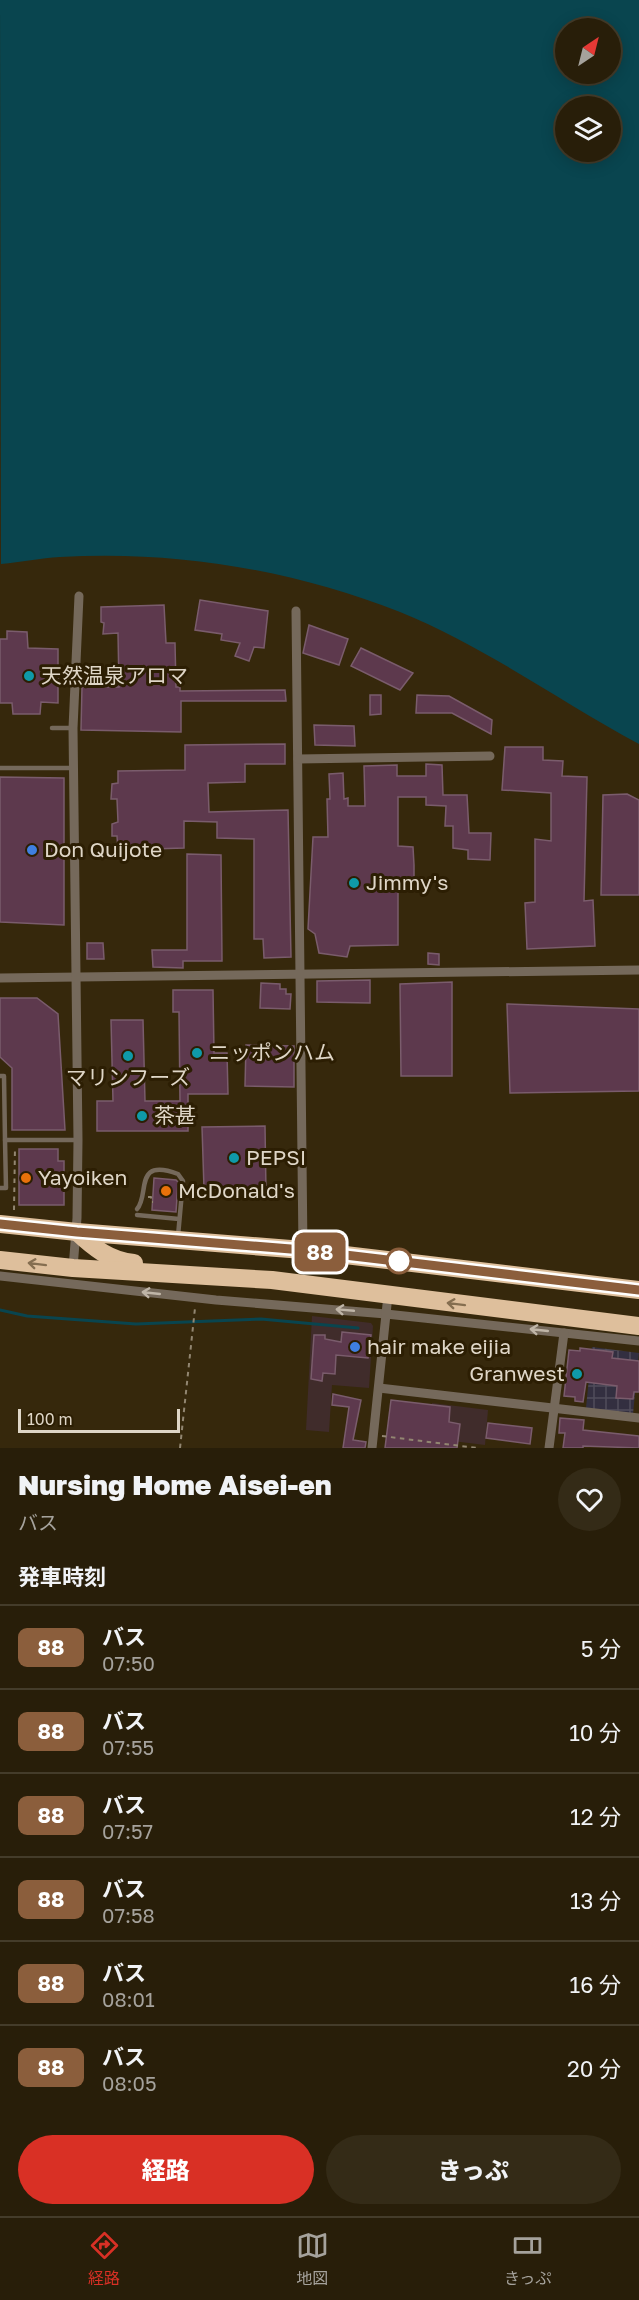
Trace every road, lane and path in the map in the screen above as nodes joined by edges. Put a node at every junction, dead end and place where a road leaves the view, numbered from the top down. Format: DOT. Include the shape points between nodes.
graph roads {
  1 [pos="79,596"];
  2 [pos="296,611"];
  3 [pos="52,728"];
  4 [pos="73,728"];
  5 [pos="490,756"];
  6 [pos="298,759"];
  7 [pos="0,768"];
  8 [pos="73,768"];
  9 [pos="639,970"];
  10 [pos="300,974"];
  11 [pos="77,977"];
  12 [pos="0,978"];
  13 [pos="0,1076"];
  14 [pos="5,1140"];
  15 [pos="15,1140"];
  16 [pos="78,1140"];
  17 [pos="0,1188"];
  18 [pos="7,1218"];
  19 [pos="179,1219"];
  20 [pos="77,1232"];
  21 [pos="178,1240"];
  22 [pos="303,1250"];
  23 [pos="0,1260"];
  24 [pos="73,1268"];
  25 [pos="0,1276"];
  26 [pos="272,1280"];
  27 [pos="639,1290"];
  28 [pos="388,1295"];
  29 [pos="195,1304"];
  30 [pos="386,1314"];
  31 [pos="639,1326"];
  32 [pos="564,1333"];
  33 [pos="639,1341"];
  34 [pos="379,1388"];
  35 [pos="555,1408"];
  36 [pos="639,1419"];
  37 [pos="379,1436"];
  38 [pos="180,1448"];
  39 [pos="372,1448"];
  40 [pos="477,1448"];
  41 [pos="549,1448"];
  1 -- 4 [label="street"];
  2 -- 6 [label="street"];
  3 -- 4 [label="lane"];
  4 -- 8 [label="street"];
  5 -- 6 [label="street"];
  6 -- 10 [label="street"];
  7 -- 8 [label="lane"];
  8 -- 11 [label="street"];
  9 -- 10 [label="street"];
  10 -- 11 [label="street"];
  10 -- 22 [label="street"];
  11 -- 12 [label="street"];
  11 -- 16 [label="street"];
  13 -- 14 [label="lane" via="4,1076"];
  14 -- 15 [label="lane"];
  14 -- 17 [label="lane" via="6,1188"];
  15 -- 16 [label="lane"];
  15 -- 18 [label="path"];
  16 -- 20 [label="street"];
  18 -- 20 [label="highway"];
  19 -- 19 [label="lane" via="137,1212 148,1175 156,1171 173,1172 181,1177"];
  19 -- 21 [label="lane"];
  20 -- 21 [label="highway"];
  20 -- 24 [label="street"];
  20 -- 26 [label="highway" via="96,1249 120,1262"];
  21 -- 22 [label="highway"];
  22 -- 27 [label="highway"];
  24 -- 23 [label="highway, one-way"];
  24 -- 26 [label="highway"];
  30 -- 25 [label="street, one-way"];
  26 -- 28 [label="highway"];
  28 -- 30 [label="street"];
  31 -- 28 [label="highway, one-way"];
  29 -- 38 [label="path"];
  32 -- 30 [label="street, one-way"];
  30 -- 34 [label="street"];
  32 -- 33 [label="street"];
  32 -- 35 [label="street"];
  34 -- 35 [label="street"];
  34 -- 39 [label="street"];
  35 -- 36 [label="street"];
  35 -- 41 [label="street"];
  37 -- 40 [label="path"];
}
